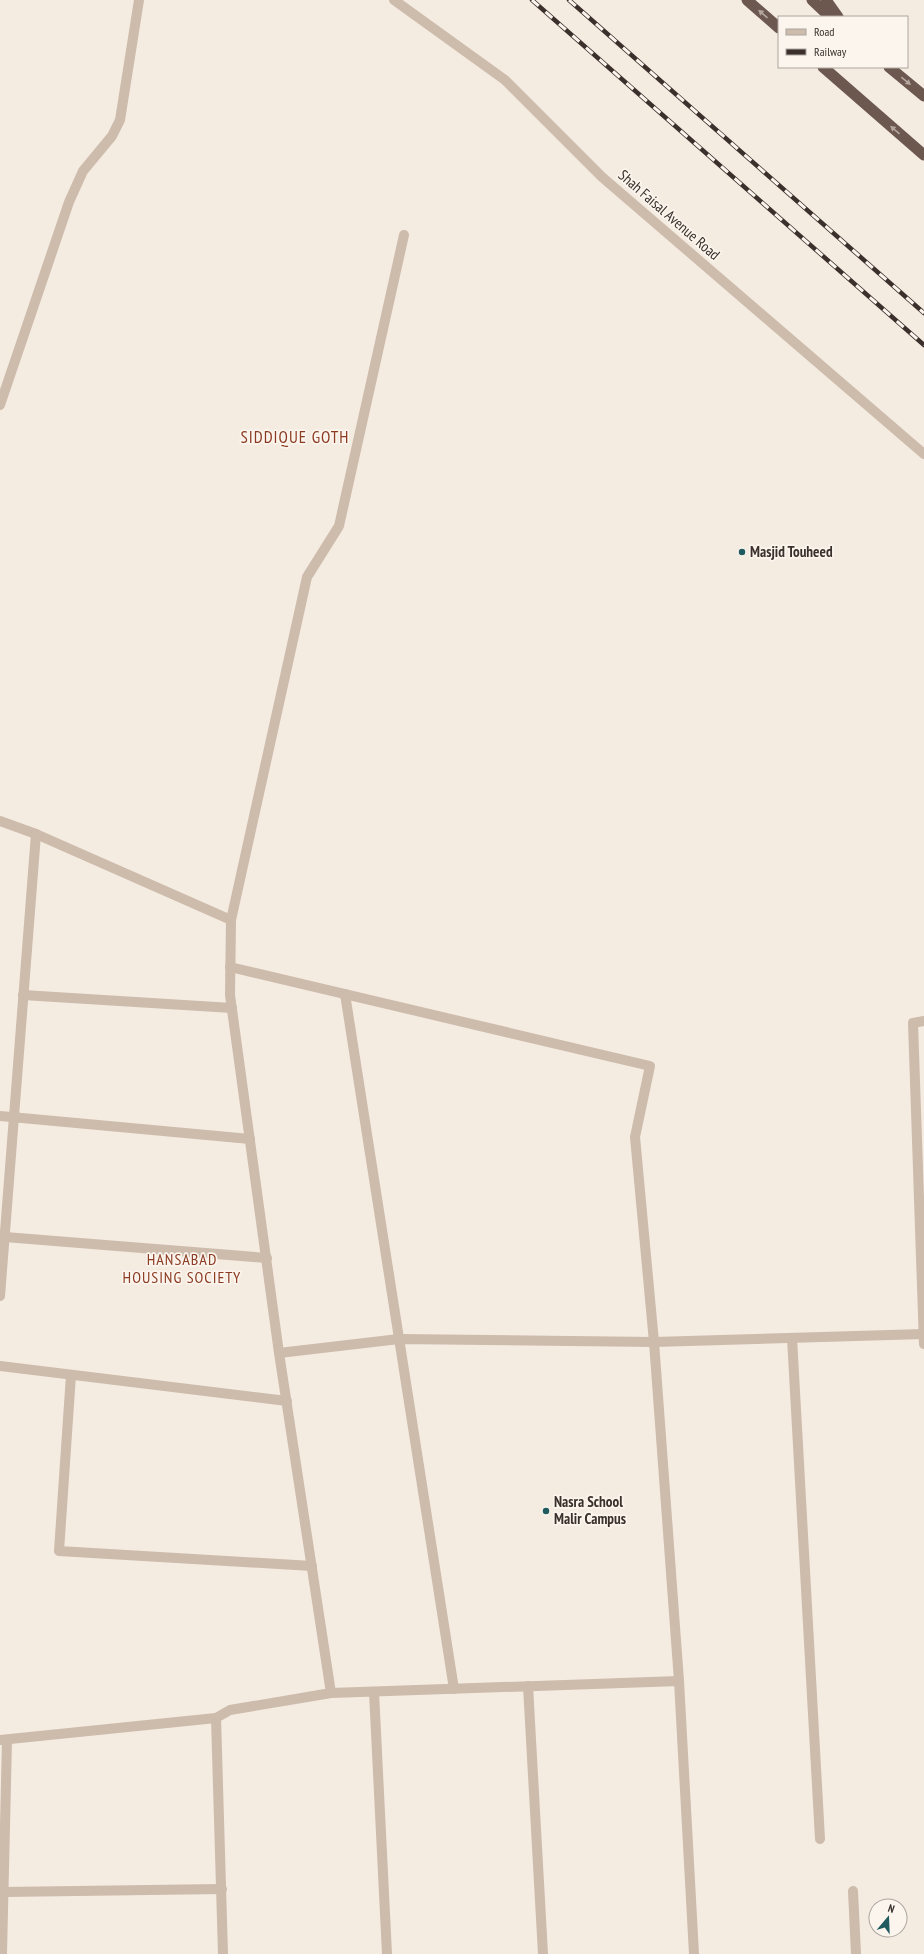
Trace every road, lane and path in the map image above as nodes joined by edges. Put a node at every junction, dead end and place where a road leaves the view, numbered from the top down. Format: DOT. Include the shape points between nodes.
graph roads {
  1 [pos="139,0"];
  2 [pos="394,0"];
  3 [pos="747,0"];
  4 [pos="812,0"];
  5 [pos="826,0"];
  6 [pos="829,16"];
  7 [pos="837,16"];
  8 [pos="778,27"];
  9 [pos="825,68"];
  10 [pos="890,68"];
  11 [pos="924,96"];
  12 [pos="924,155"];
  13 [pos="404,235"];
  14 [pos="0,405"];
  15 [pos="924,454"];
  16 [pos="0,821"];
  17 [pos="36,834"];
  18 [pos="231,920"];
  19 [pos="230,967"];
  20 [pos="345,994"];
  21 [pos="23,995"];
  22 [pos="232,1008"];
  23 [pos="924,1021"];
  24 [pos="0,1116"];
  25 [pos="14,1117"];
  26 [pos="250,1139"];
  27 [pos="5,1237"];
  28 [pos="267,1258"];
  29 [pos="0,1296"];
  30 [pos="924,1334"];
  31 [pos="792,1338"];
  32 [pos="399,1339"];
  33 [pos="654,1342"];
  34 [pos="924,1344"];
  35 [pos="280,1354"];
  36 [pos="0,1366"];
  37 [pos="71,1375"];
  38 [pos="287,1401"];
  39 [pos="312,1566"];
  40 [pos="679,1681"];
  41 [pos="528,1686"];
  42 [pos="454,1689"];
  43 [pos="374,1692"];
  44 [pos="331,1693"];
  45 [pos="216,1718"];
  46 [pos="3,1740"];
  47 [pos="820,1839"];
  48 [pos="222,1889"];
  49 [pos="853,1891"];
  50 [pos="4,1892"];
  51 [pos="2,1954"];
  52 [pos="224,1954"];
  53 [pos="387,1954"];
  54 [pos="543,1954"];
  55 [pos="694,1954"];
  56 [pos="856,1954"];
  1 -- 14 [label="street" via="120,120 112,136 83,170 68,202"];
  2 -- 15 [label="street, Shah Faisal Avenue Road" via="504,80 602,177"];
  8 -- 3 [label="highway, one-way"];
  4 -- 6 [label="highway"];
  5 -- 7 [label="highway"];
  12 -- 9 [label="highway, one-way"];
  10 -- 11 [label="highway, one-way"];
  13 -- 18 [label="street" via="339,526 307,577"];
  16 -- 17 [label="street"];
  17 -- 18 [label="street"];
  17 -- 21 [label="street"];
  18 -- 19 [label="street"];
  19 -- 20 [label="street"];
  19 -- 22 [label="street"];
  20 -- 32 [label="street"];
  20 -- 33 [label="street" via="650,1066 635,1136"];
  21 -- 22 [label="street"];
  21 -- 25 [label="street"];
  22 -- 26 [label="street"];
  23 -- 30 [label="street" via="913,1023"];
  24 -- 25 [label="street"];
  25 -- 26 [label="street"];
  25 -- 27 [label="street"];
  26 -- 28 [label="street"];
  27 -- 28 [label="street"];
  27 -- 29 [label="street"];
  28 -- 35 [label="street"];
  30 -- 31 [label="street"];
  30 -- 34 [label="street"];
  31 -- 33 [label="street"];
  31 -- 47 [label="street"];
  32 -- 33 [label="street"];
  32 -- 35 [label="street"];
  32 -- 42 [label="street"];
  33 -- 40 [label="street"];
  35 -- 38 [label="street"];
  36 -- 37 [label="street"];
  37 -- 38 [label="street"];
  37 -- 39 [label="street" via="59,1552"];
  38 -- 39 [label="street"];
  39 -- 44 [label="street"];
  40 -- 41 [label="street"];
  40 -- 55 [label="street"];
  41 -- 42 [label="street"];
  41 -- 54 [label="street"];
  42 -- 43 [label="street"];
  43 -- 44 [label="street"];
  43 -- 53 [label="street"];
  44 -- 45 [label="street" via="230,1710"];
  45 -- 46 [label="street"];
  45 -- 48 [label="street"];
  46 -- 50 [label="street"];
  48 -- 50 [label="street"];
  48 -- 52 [label="street"];
  49 -- 56 [label="street"];
  50 -- 51 [label="street"];
}
